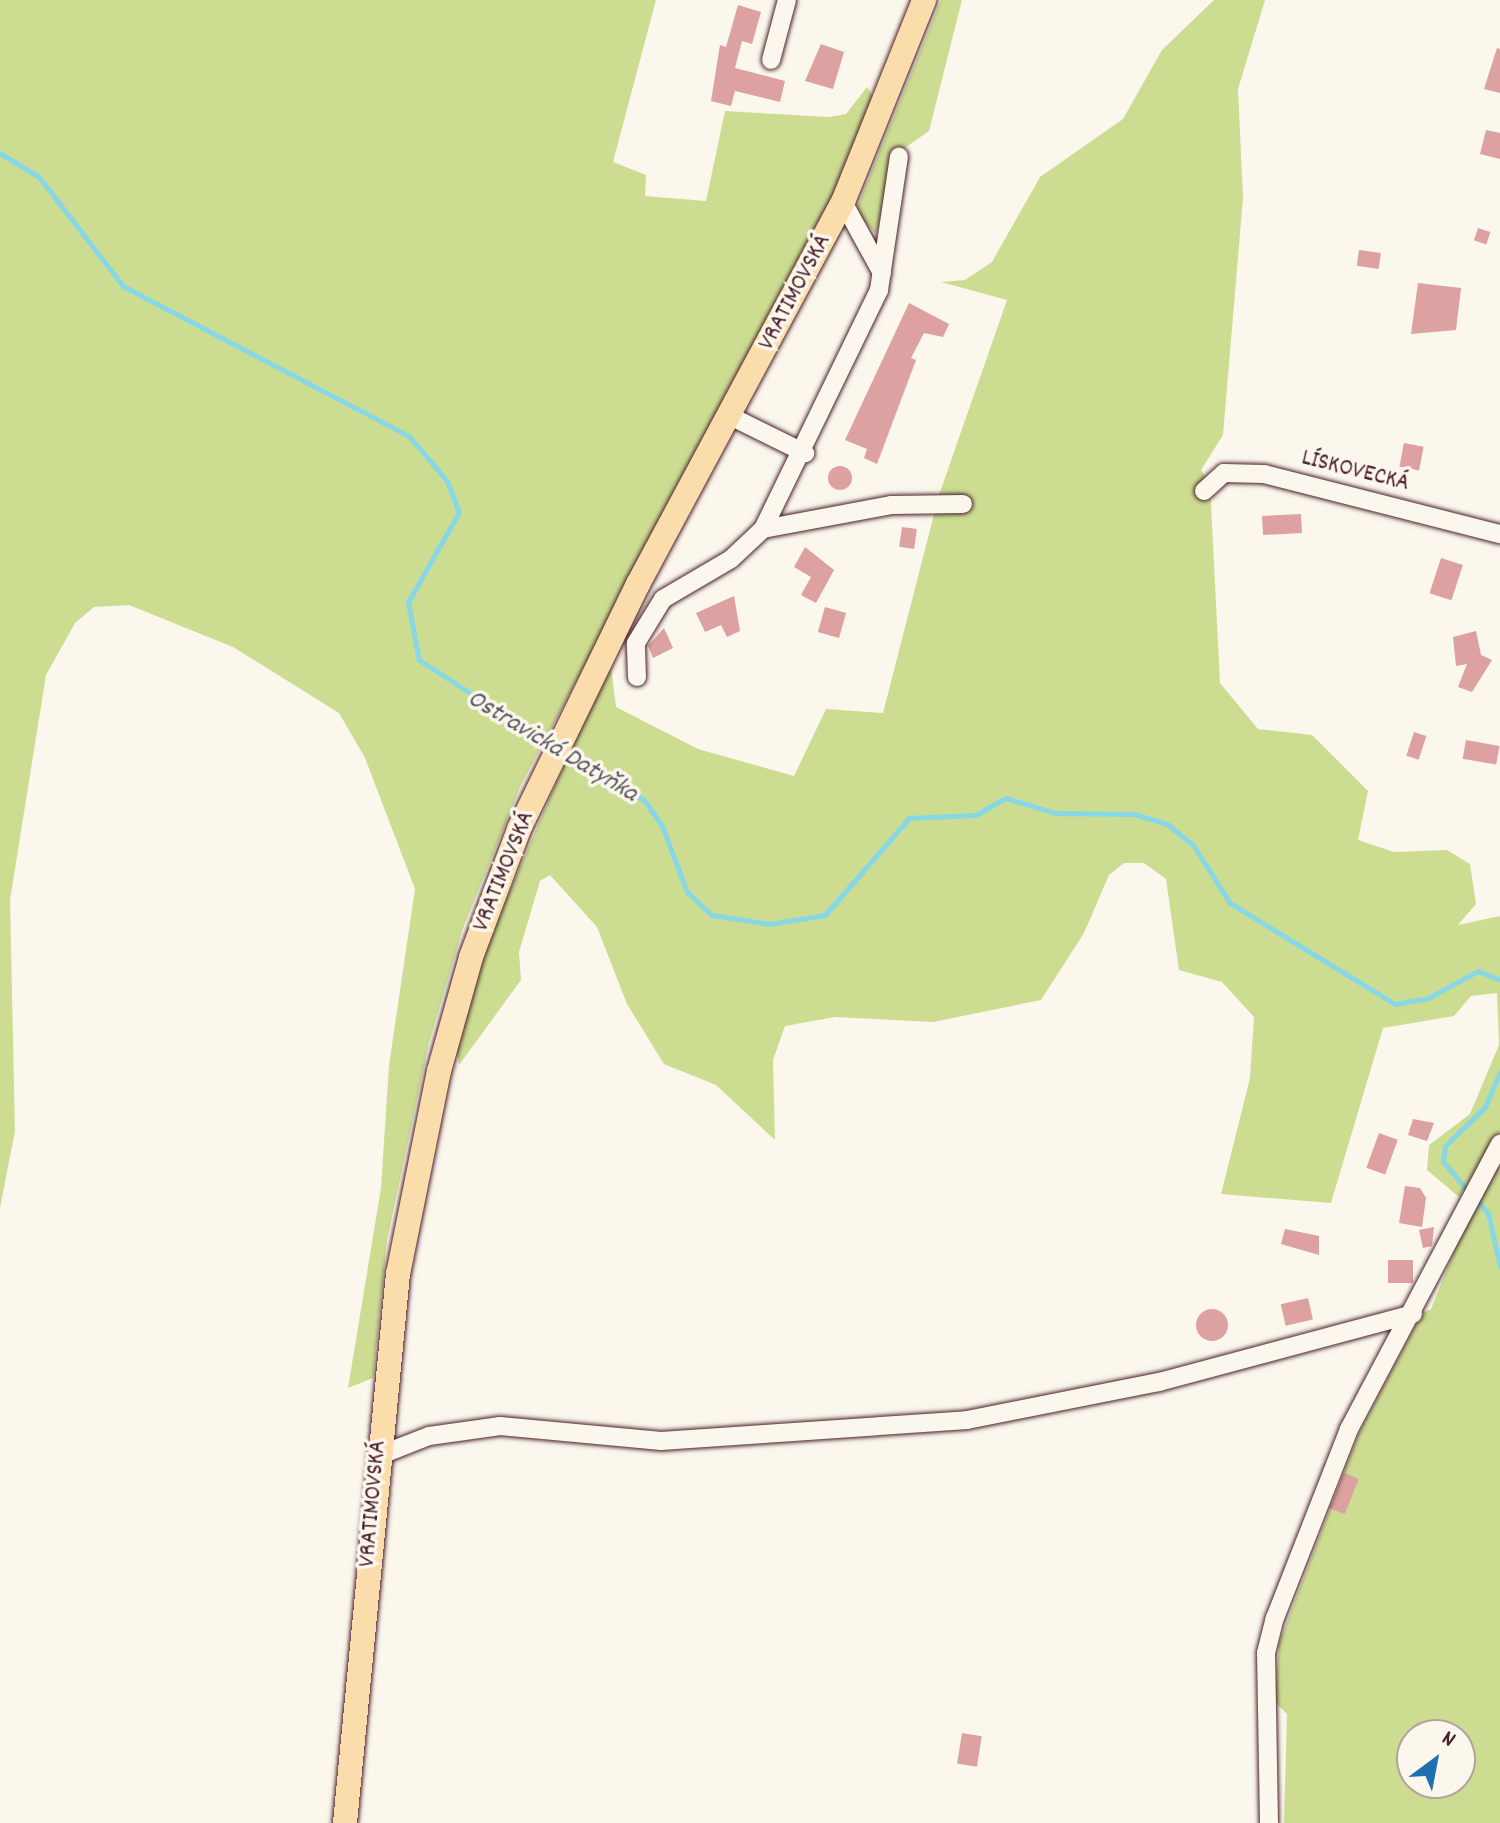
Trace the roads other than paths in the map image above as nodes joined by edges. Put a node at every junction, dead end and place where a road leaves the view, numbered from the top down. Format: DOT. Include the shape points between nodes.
graph roads {
  1 [pos="787,0"];
  2 [pos="924,0"];
  3 [pos="771,60"];
  4 [pos="899,156"];
  5 [pos="843,202"];
  6 [pos="882,273"];
  7 [pos="730,416"];
  8 [pos="805,453"];
  9 [pos="1204,491"];
  10 [pos="963,504"];
  11 [pos="763,529"];
  12 [pos="1500,534"];
  13 [pos="637,677"];
  14 [pos="1500,1144"];
  15 [pos="1413,1314"];
  16 [pos="378,1456"];
  17 [pos="345,1823"];
  18 [pos="1269,1823"];
  1 -- 3 [label="street"];
  2 -- 5 [label="main road, VRATIMOVSKÁ"];
  4 -- 6 [label="street"];
  5 -- 6 [label="street"];
  5 -- 7 [label="main road, VRATIMOVSKÁ"];
  6 -- 8 [label="street"];
  7 -- 8 [label="street"];
  7 -- 16 [label="main road, VRATIMOVSKÁ" via="638,584 519,829 471,957 415,1179"];
  8 -- 11 [label="street"];
  9 -- 12 [label="street, LÍSKOVECKÁ" via="1224,473 1264,474"];
  10 -- 11 [label="street" via="891,505"];
  11 -- 13 [label="street" via="731,559 663,599 640,632"];
  14 -- 15 [label="street"];
  15 -- 16 [label="street" via="1159,1382 967,1420 661,1441 500,1426 429,1436"];
  15 -- 18 [label="street" via="1349,1429 1275,1618 1266,1653"];
  16 -- 17 [label="main road, VRATIMOVSKÁ"];
}
